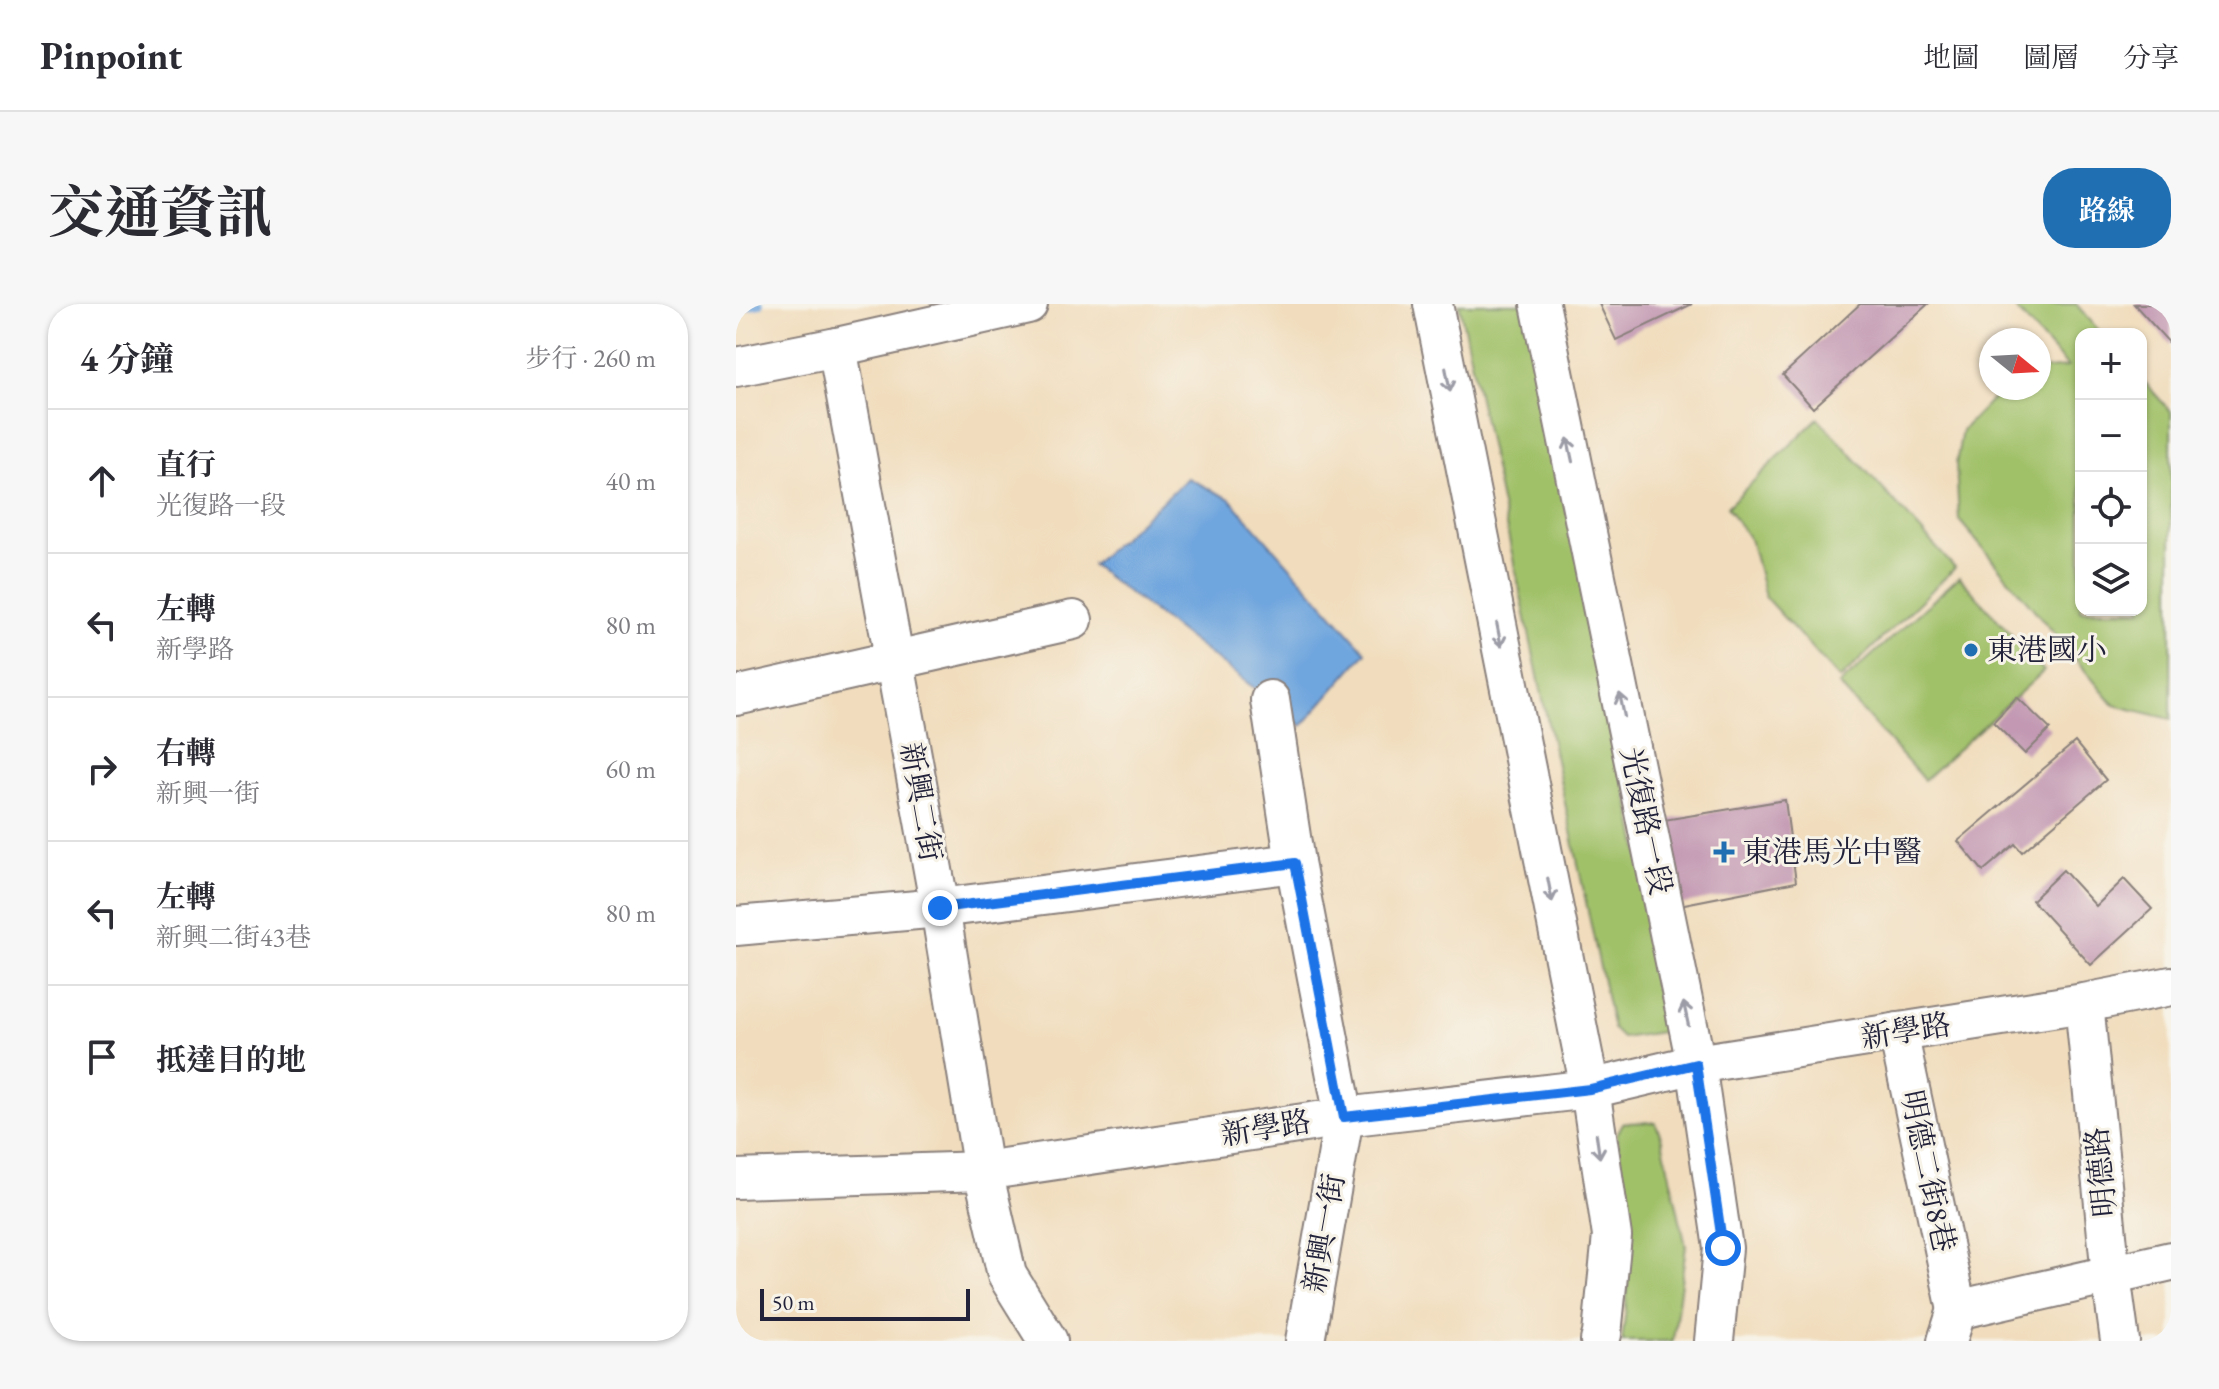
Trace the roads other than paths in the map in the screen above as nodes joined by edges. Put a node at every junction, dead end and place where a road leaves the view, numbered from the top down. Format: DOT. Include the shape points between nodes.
graph roads {
  1 [pos="1028,304"];
  2 [pos="1433,304"];
  3 [pos="1540,304"];
  4 [pos="937,313"];
  5 [pos="837,347"];
  6 [pos="736,367"];
  7 [pos="1073,620"];
  8 [pos="895,661"];
  9 [pos="736,696"];
  10 [pos="1270,700"];
  11 [pos="1295,863"];
  12 [pos="940,908"];
  13 [pos="736,926"];
  14 [pos="2171,986"];
  15 [pos="2084,1003"];
  16 [pos="1898,1032"];
  17 [pos="1696,1064"];
  18 [pos="1590,1089"];
  19 [pos="1344,1117"];
  20 [pos="983,1171"];
  21 [pos="736,1179"];
  22 [pos="2171,1261"];
  23 [pos="2111,1275"];
  24 [pos="1952,1326"];
  25 [pos="1048,1341"];
  26 [pos="1305,1341"];
  27 [pos="1600,1341"];
  28 [pos="1714,1341"];
  29 [pos="2120,1341"];
  1 -- 4 [label="street"];
  2 -- 18 [label="street, one-way"];
  17 -- 3 [label="street, 光復路一段, one-way"];
  4 -- 5 [label="street"];
  5 -- 6 [label="street"];
  5 -- 8 [label="street, 新興二街"];
  7 -- 8 [label="street"];
  8 -- 9 [label="street"];
  8 -- 12 [label="street, 新興二街"];
  10 -- 11 [label="street, 新興一街"];
  11 -- 12 [label="street"];
  11 -- 19 [label="street, 新興一街"];
  12 -- 13 [label="street"];
  12 -- 20 [label="street, 新興二街"];
  14 -- 15 [label="street, 新學路"];
  15 -- 16 [label="street, 新學路"];
  15 -- 23 [label="street, 明德路"];
  16 -- 17 [label="street, 新學路"];
  16 -- 24 [label="street, 明德二街8巷"];
  17 -- 18 [label="street, 新學路"];
  17 -- 28 [label="street, 光復路一段" via="1723,1248"];
  18 -- 19 [label="street, 新學路"];
  18 -- 27 [label="street, one-way" via="1612,1236"];
  19 -- 20 [label="street, 新學路"];
  19 -- 26 [label="street, 新興一街"];
  20 -- 21 [label="street, 新學路"];
  20 -- 25 [label="street, 新興二街" via="1007,1275"];
  22 -- 23 [label="street"];
  23 -- 24 [label="street"];
  23 -- 29 [label="street, 明德路"];
}
